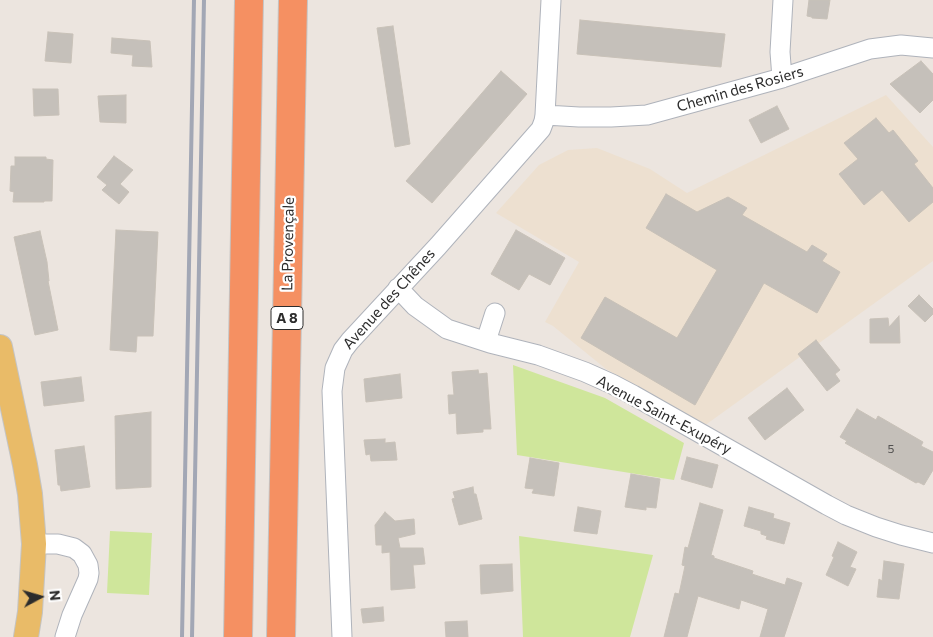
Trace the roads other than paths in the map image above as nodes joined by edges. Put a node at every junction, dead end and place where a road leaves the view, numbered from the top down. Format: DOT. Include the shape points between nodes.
graph roads {
  1 [pos="249,0"];
  2 [pos="293,0"];
  3 [pos="551,0"];
  4 [pos="783,0"];
  5 [pos="933,48"];
  6 [pos="782,78"];
  7 [pos="545,114"];
  8 [pos="398,288"];
  9 [pos="495,313"];
  10 [pos="488,342"];
  11 [pos="0,347"];
  12 [pos="34,544"];
  13 [pos="933,544"];
  14 [pos="26,637"];
  15 [pos="65,637"];
  16 [pos="238,637"];
  17 [pos="280,637"];
  18 [pos="342,637"];
  1 -- 16 [label="highway"];
  2 -- 17 [label="highway, La Provençale / A 8"];
  3 -- 7 [label="street, Avenue des Chênes"];
  4 -- 6 [label="street"];
  5 -- 6 [label="street, Chemin des Rosiers" via="901,45 870,49"];
  6 -- 7 [label="street, Chemin des Rosiers" via="647,115"];
  7 -- 8 [label="street, Avenue des Chênes" via="540,129"];
  8 -- 10 [label="street, Avenue Saint-Exupéry" via="415,306 447,330"];
  8 -- 18 [label="street, Avenue des Chênes" via="350,341 333,375"];
  9 -- 10 [label="street"];
  10 -- 13 [label="street, Avenue Saint-Exupéry" via="538,355 612,384 846,516"];
  11 -- 12 [label="main road" via="25,465"];
  12 -- 14 [label="main road"];
  12 -- 15 [label="street" via="74,548 88,565 88,579"];
}
